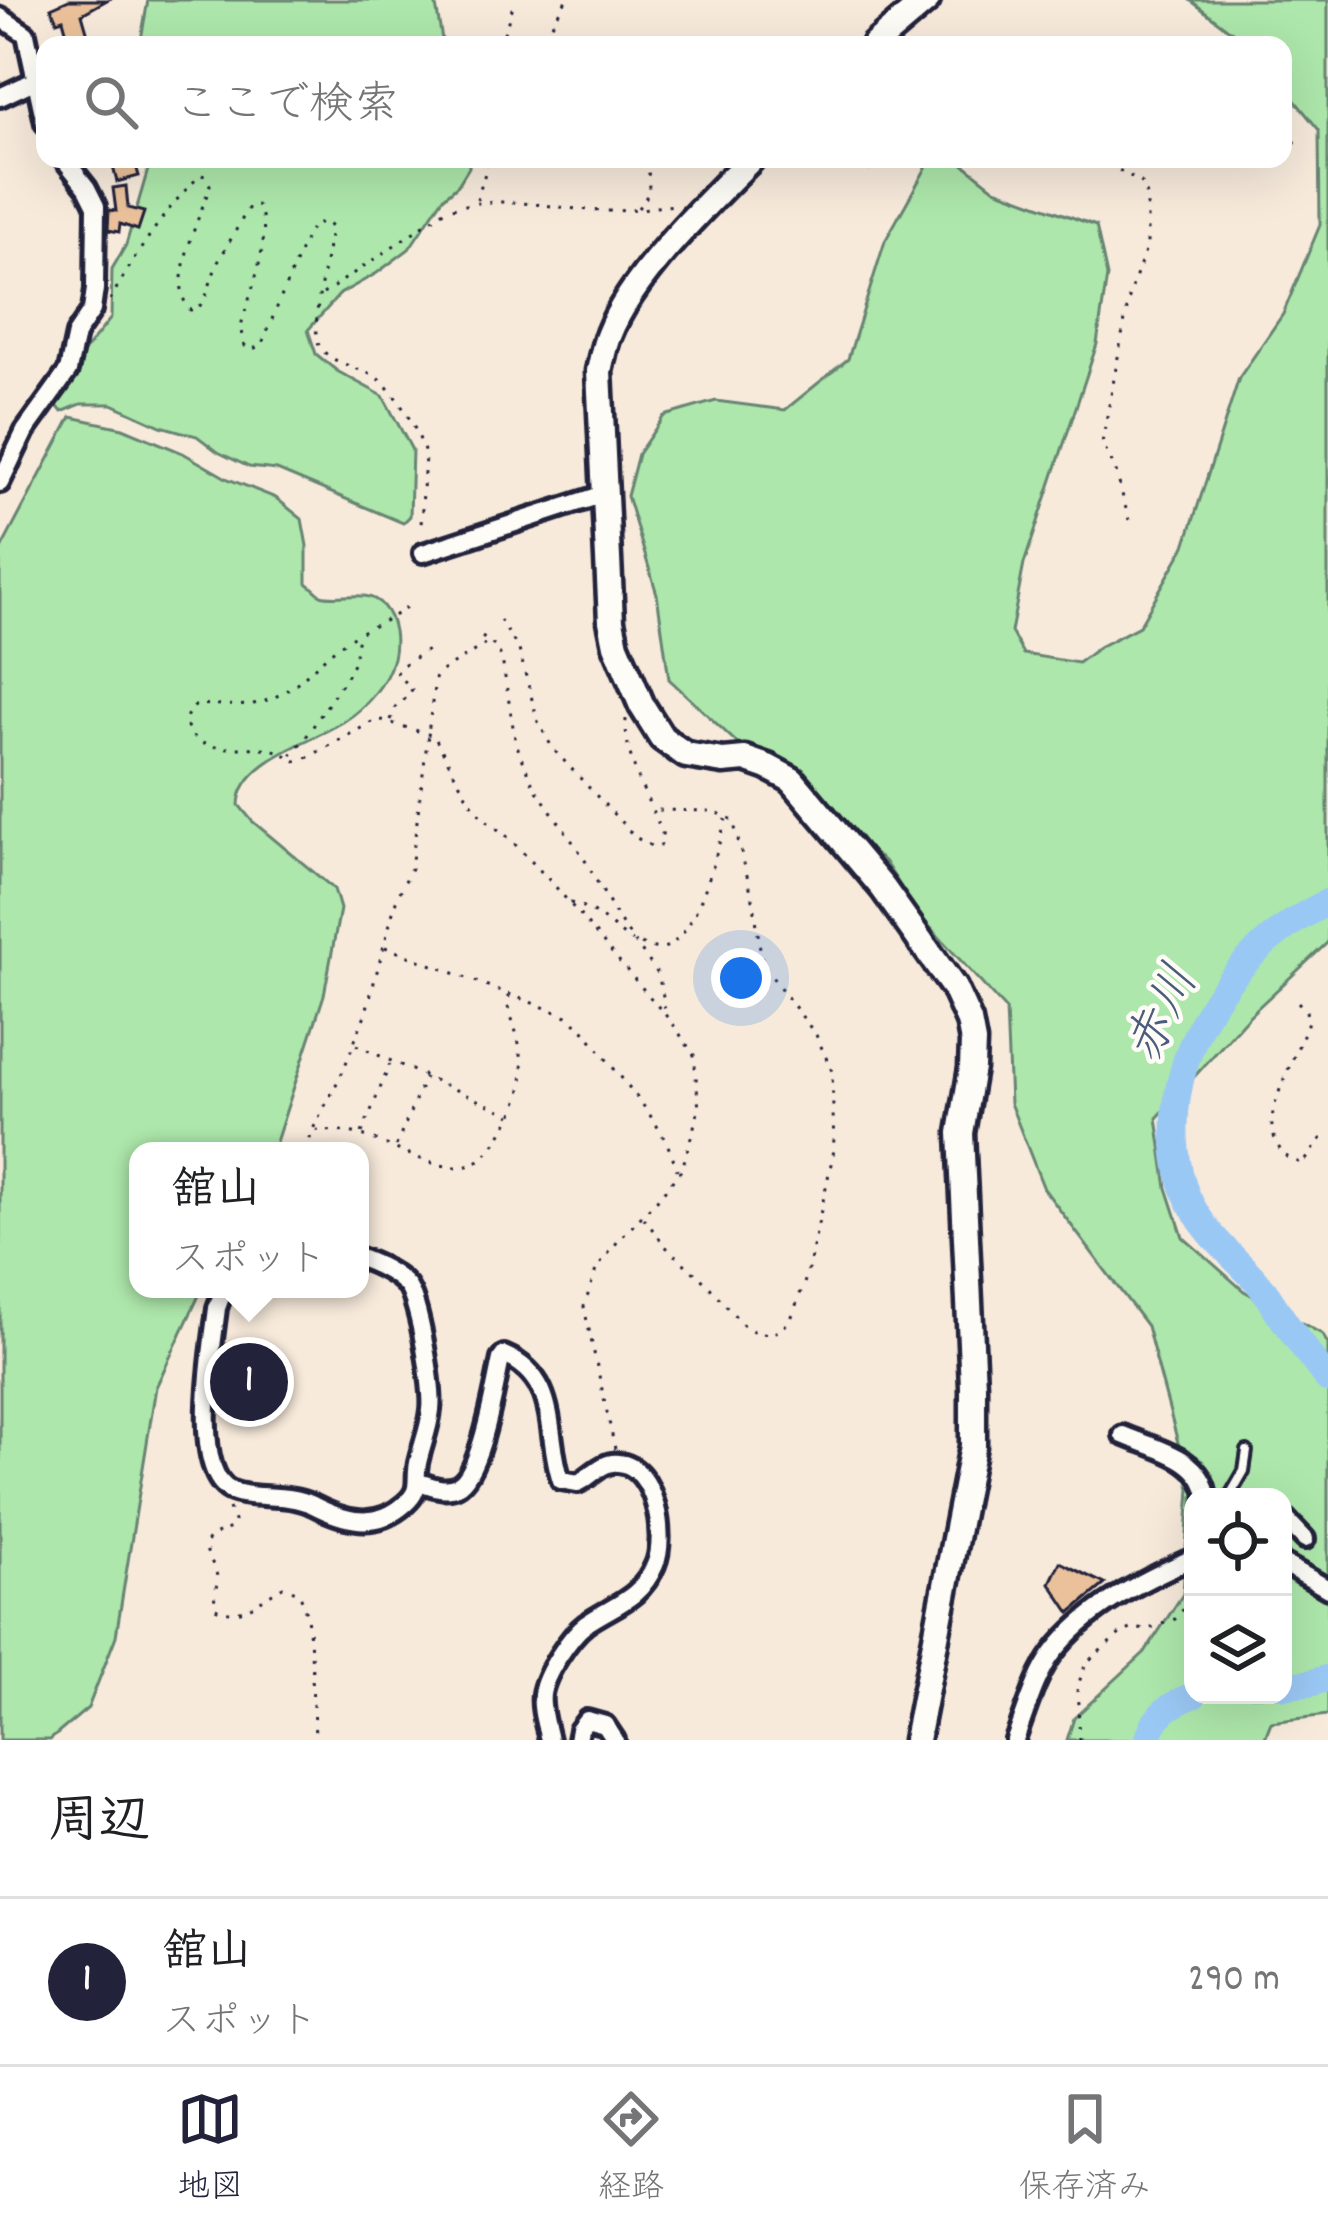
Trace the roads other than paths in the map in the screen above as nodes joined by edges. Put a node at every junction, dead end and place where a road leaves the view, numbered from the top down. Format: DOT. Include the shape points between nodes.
graph roads {
  1 [pos="927,0"];
  2 [pos="0,17"];
  3 [pos="885,36"];
  4 [pos="35,80"];
  5 [pos="36,84"];
  6 [pos="0,97"];
  7 [pos="71,168"];
  8 [pos="742,168"];
  9 [pos="0,483"];
  10 [pos="604,494"];
  11 [pos="423,553"];
  12 [pos="369,1262"];
  13 [pos="219,1298"];
  14 [pos="1123,1436"];
  15 [pos="1247,1451"];
  16 [pos="418,1482"];
  17 [pos="1206,1488"];
  18 [pos="1234,1488"];
  19 [pos="1292,1525"];
  20 [pos="1305,1539"];
  21 [pos="1184,1562"];
  22 [pos="1292,1568"];
  23 [pos="1323,1586"];
  24 [pos="549,1740"];
  25 [pos="577,1740"];
  26 [pos="615,1740"];
  27 [pos="916,1740"];
  28 [pos="1015,1740"];
  1 -- 3 [label="street"];
  2 -- 4 [label="street" via="26,34"];
  4 -- 5 [label="street"];
  4 -- 6 [label="street"];
  7 -- 9 [label="street" via="96,206 92,310 76,334 68,371"];
  8 -- 10 [label="street" via="662,255 608,335 599,370"];
  10 -- 11 [label="street"];
  10 -- 27 [label="street" via="616,645 662,738 686,755 745,759 792,781 883,888 955,988 969,1021 974,1042 961,1133 973,1446"];
  12 -- 16 [label="street" via="403,1282 415,1302 432,1404"];
  13 -- 16 [label="street" via="206,1435 224,1485 366,1522 390,1516"];
  14 -- 17 [label="street" via="1170,1453"];
  15 -- 18 [label="lane"];
  16 -- 24 [label="street" via="452,1488 468,1478 504,1355 528,1370 547,1399 561,1480 578,1484 618,1462 634,1469 655,1501 658,1560 636,1595 574,1634 542,1697"];
  19 -- 20 [label="street"];
  21 -- 28 [label="street" via="1142,1581 1066,1639 1051,1655"];
  22 -- 23 [label="street"];
  25 -- 26 [label="street" via="587,1720 605,1725"];
}
